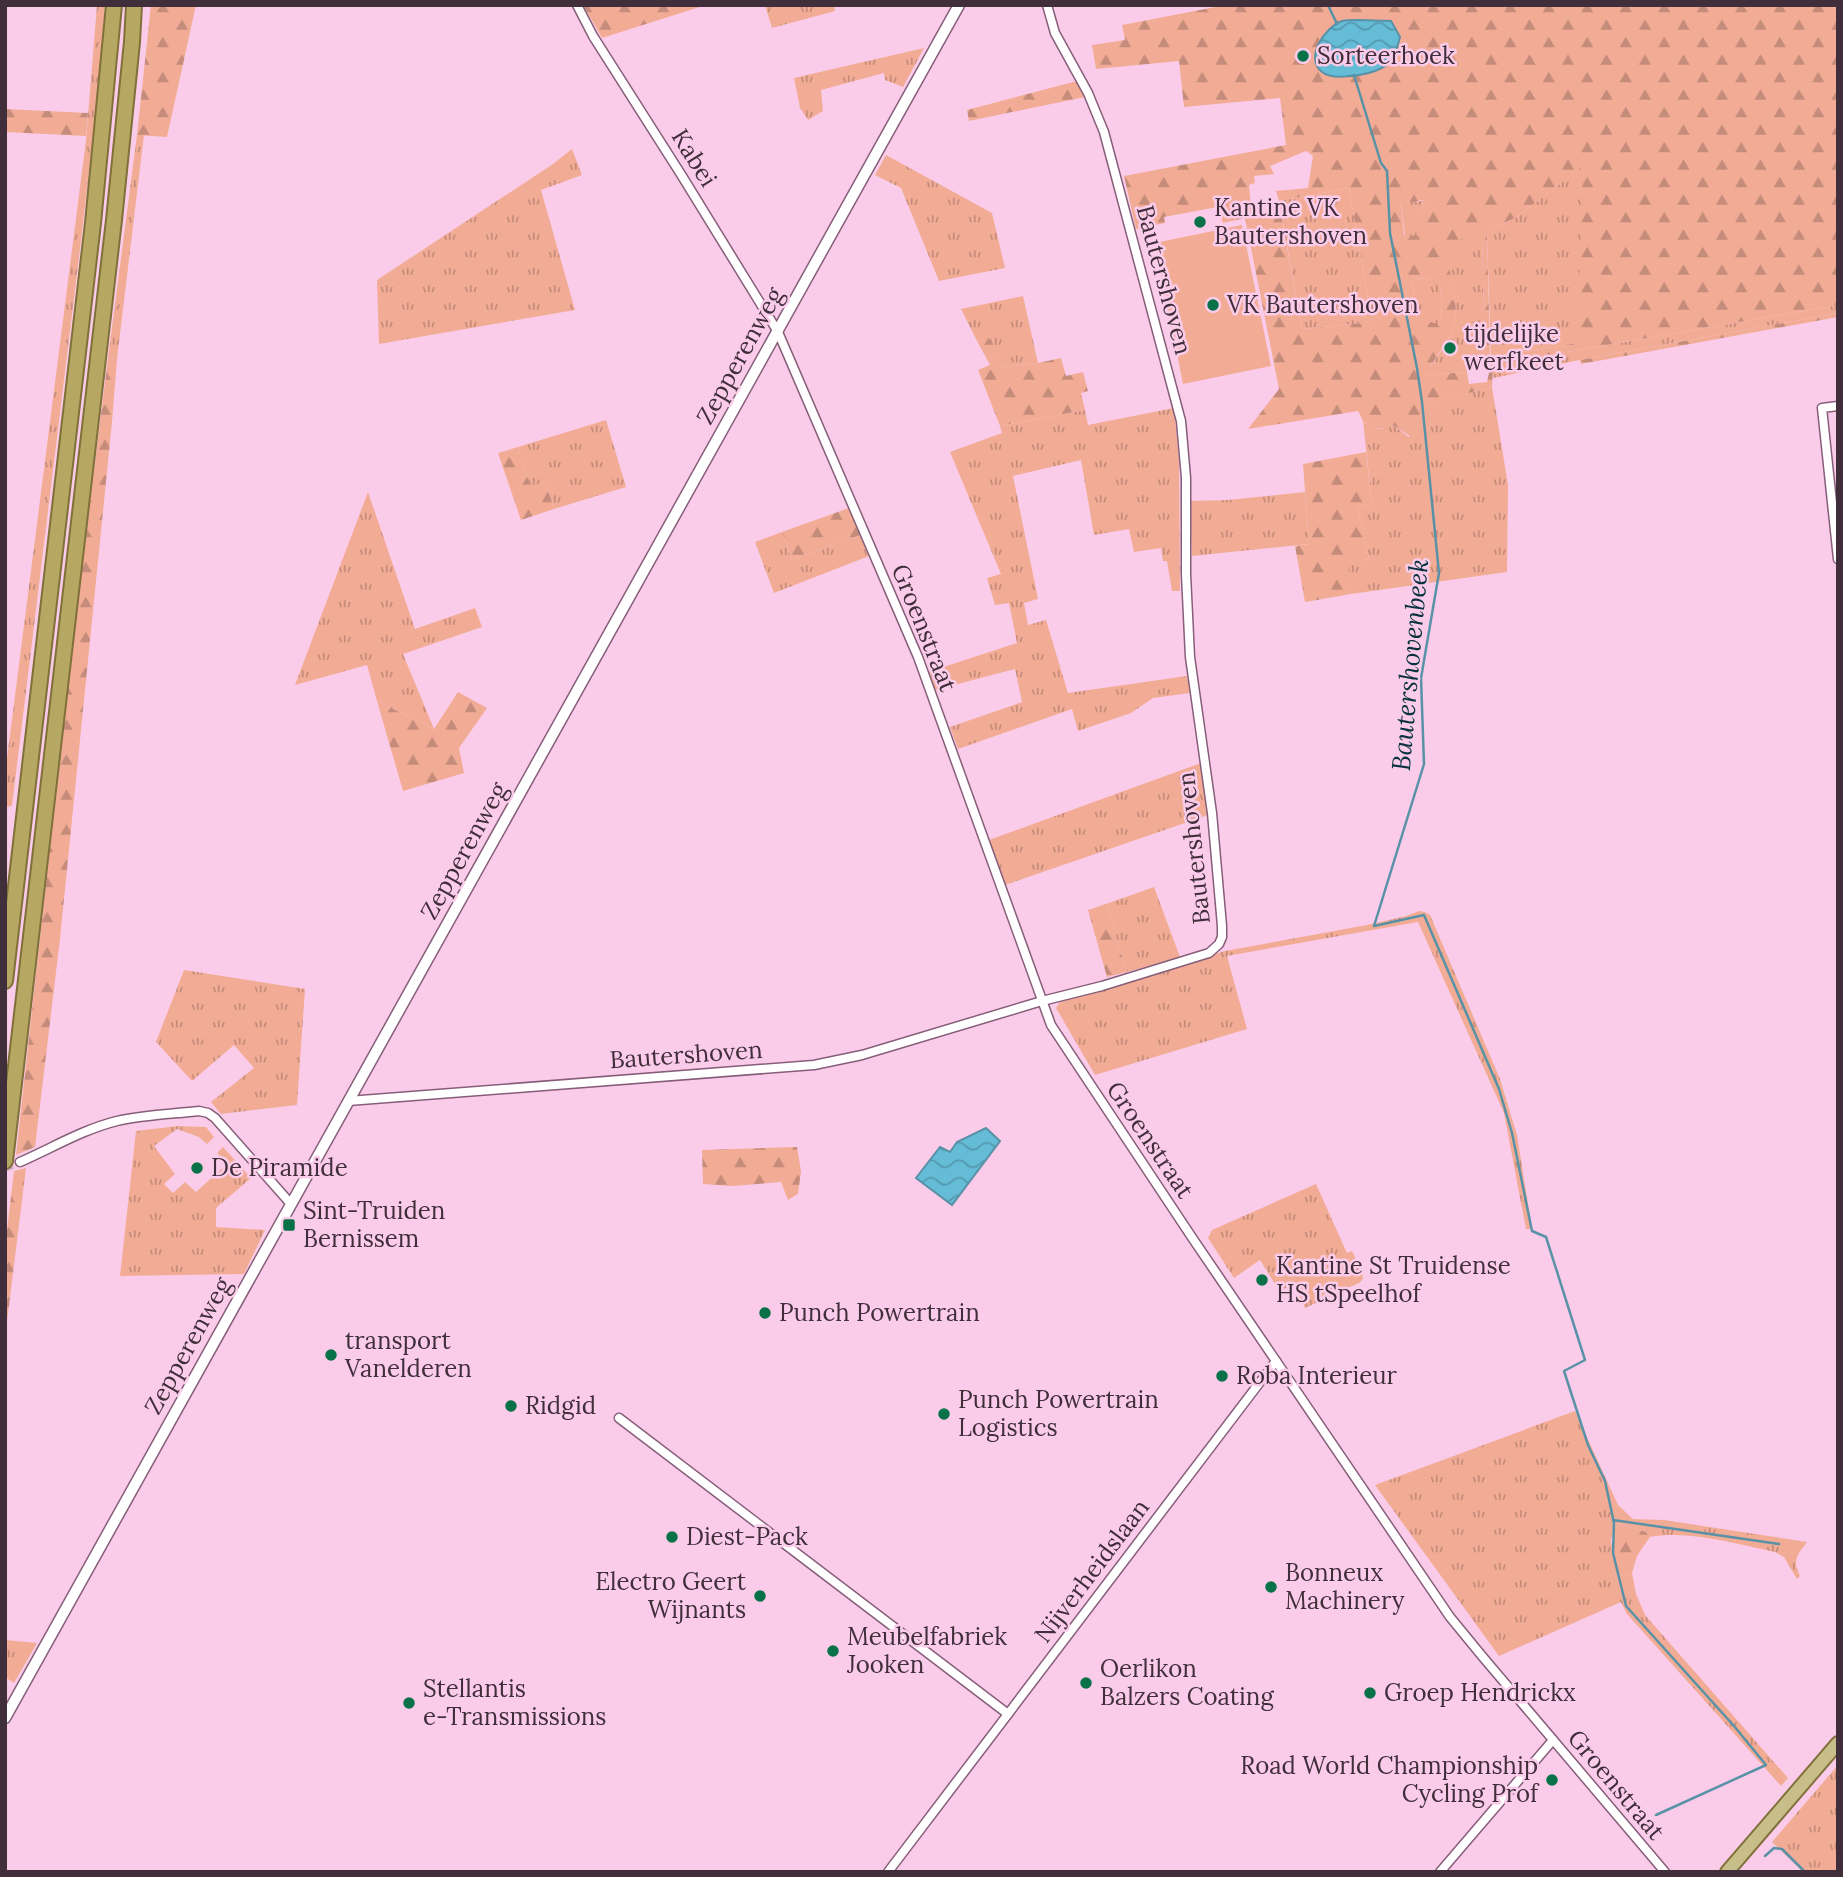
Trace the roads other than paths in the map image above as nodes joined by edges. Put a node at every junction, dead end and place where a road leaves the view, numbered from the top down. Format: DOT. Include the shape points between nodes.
graph roads {
  1 [pos="114,5"];
  2 [pos="134,5"];
  3 [pos="577,5"];
  4 [pos="959,5"];
  5 [pos="1047,5"];
  6 [pos="778,332"];
  7 [pos="1838,406"];
  8 [pos="1838,559"];
  9 [pos="5,981"];
  10 [pos="1042,1001"];
  11 [pos="348,1101"];
  12 [pos="5,1161"];
  13 [pos="20,1162"];
  14 [pos="291,1204"];
  15 [pos="1276,1361"];
  16 [pos="619,1418"];
  17 [pos="1008,1714"];
  18 [pos="5,1718"];
  19 [pos="1553,1740"];
  20 [pos="1838,1743"];
  21 [pos="888,1872"];
  22 [pos="1440,1872"];
  23 [pos="1665,1872"];
  24 [pos="1727,1872"];
  1 -- 9 [label="highway"];
  2 -- 12 [label="highway" via="114,220"];
  3 -- 6 [label="street, Kabei"];
  4 -- 6 [label="street, Zepperenweg"];
  5 -- 10 [label="street, Bautershoven" via="1055,33 1104,132 1181,421 1190,657 1212,813 1223,937 1209,953"];
  6 -- 10 [label="street, Groenstraat" via="918,657"];
  6 -- 11 [label="street, Zepperenweg"];
  7 -- 8 [label="street" via="1822,408"];
  10 -- 11 [label="street, Bautershoven" via="814,1065"];
  10 -- 15 [label="street, Groenstraat" via="1077,1066"];
  11 -- 14 [label="street, Zepperenweg"];
  13 -- 14 [label="street" via="97,1127 199,1111 215,1118"];
  14 -- 18 [label="street, Zepperenweg"];
  15 -- 17 [label="street, Nijverheidslaan"];
  15 -- 19 [label="street, Groenstraat" via="1450,1616"];
  16 -- 17 [label="street"];
  17 -- 21 [label="street, Nijverheidslaan"];
  19 -- 22 [label="street"];
  19 -- 23 [label="street, Groenstraat"];
  20 -- 24 [label="main road"];
}
